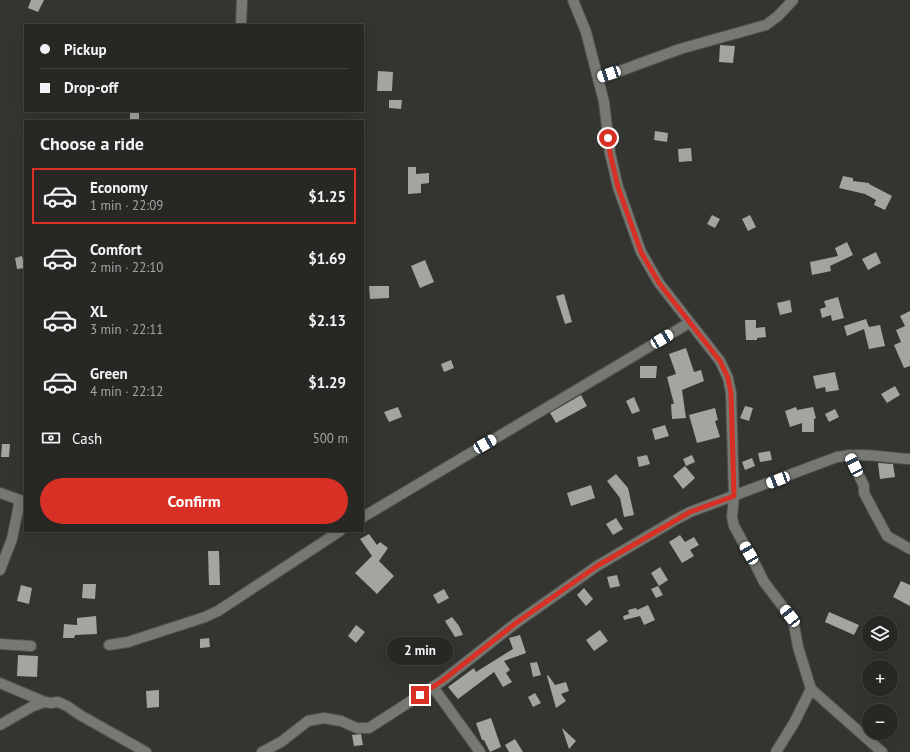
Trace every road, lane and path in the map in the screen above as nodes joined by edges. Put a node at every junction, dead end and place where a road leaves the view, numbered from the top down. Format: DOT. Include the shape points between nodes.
graph roads {
  1 [pos="242,0"];
  2 [pos="573,0"];
  3 [pos="792,0"];
  4 [pos="241,24"];
  5 [pos="598,78"];
  6 [pos="689,323"];
  7 [pos="849,455"];
  8 [pos="910,459"];
  9 [pos="0,493"];
  10 [pos="734,496"];
  11 [pos="364,516"];
  12 [pos="338,532"];
  13 [pos="910,549"];
  14 [pos="0,570"];
  15 [pos="0,644"];
  16 [pos="109,645"];
  17 [pos="31,646"];
  18 [pos="0,683"];
  19 [pos="433,686"];
  20 [pos="811,689"];
  21 [pos="44,702"];
  22 [pos="0,725"];
  23 [pos="146,752"];
  24 [pos="262,752"];
  25 [pos="480,752"];
  26 [pos="776,752"];
  27 [pos="882,752"];
  1 -- 4 [label="street"];
  2 -- 5 [label="street" via="586,32"];
  3 -- 5 [label="street" via="766,25 680,49"];
  5 -- 6 [label="street" via="604,102 610,153 633,232 659,283"];
  6 -- 10 [label="street" via="720,361 728,378 731,393"];
  6 -- 11 [label="street"];
  7 -- 8 [label="street"];
  7 -- 10 [label="street" via="837,457"];
  7 -- 13 [label="street" via="864,486 864,493 887,536"];
  9 -- 14 [label="street" via="20,500 12,539"];
  10 -- 19 [label="street" via="690,512 597,566"];
  10 -- 20 [label="street" via="734,526 764,582 793,620"];
  12 -- 16 [label="street" via="218,611 128,642"];
  15 -- 17 [label="street"];
  18 -- 21 [label="street"];
  19 -- 24 [label="street" via="369,728 357,728 341,721 324,718 308,720 281,742"];
  19 -- 25 [label="street"];
  20 -- 26 [label="street"];
  20 -- 27 [label="street"];
  21 -- 22 [label="street"];
  21 -- 23 [label="street" via="58,702 67,706"];
}
